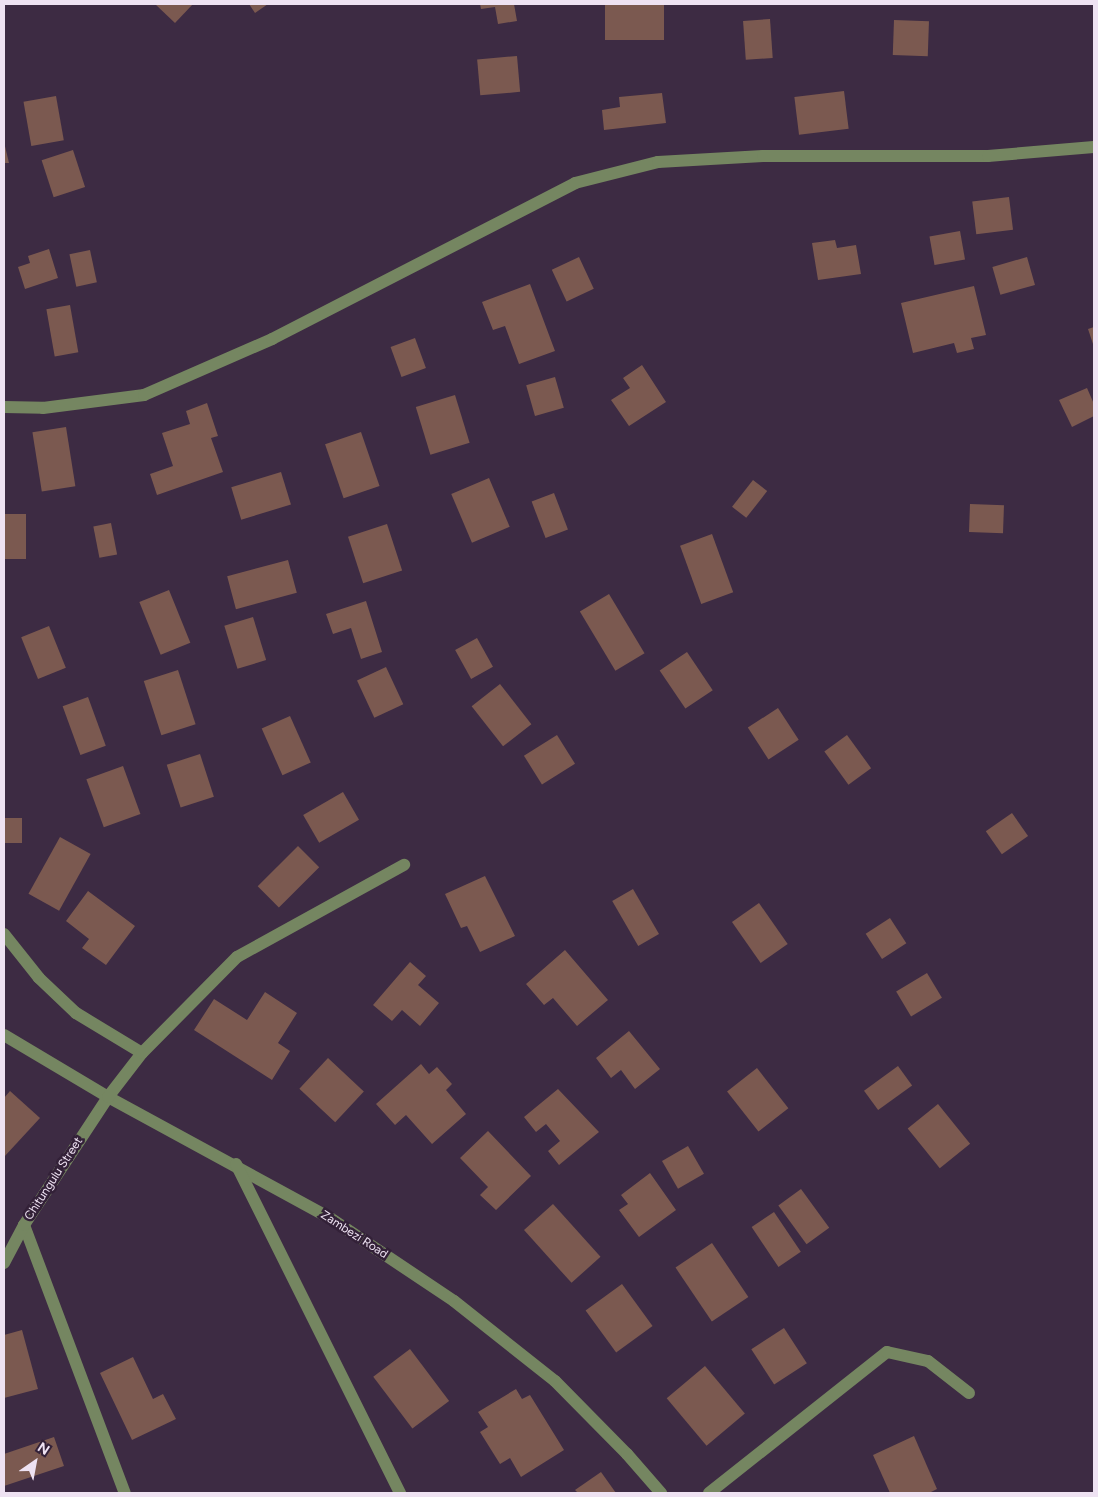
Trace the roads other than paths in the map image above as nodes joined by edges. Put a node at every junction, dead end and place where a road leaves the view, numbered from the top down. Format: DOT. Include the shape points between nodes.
graph roads {
  1 [pos="1094,147"];
  2 [pos="4,407"];
  3 [pos="404,864"];
  4 [pos="4,934"];
  5 [pos="4,1035"];
  6 [pos="142,1053"];
  7 [pos="108,1097"];
  8 [pos="236,1164"];
  9 [pos="24,1225"];
  10 [pos="4,1263"];
  11 [pos="969,1393"];
  12 [pos="125,1493"];
  13 [pos="400,1493"];
  14 [pos="661,1493"];
  15 [pos="709,1493"];
  1 -- 2 [label="street" via="988,156 763,156 658,162 575,184 272,339 144,395 43,408"];
  3 -- 6 [label="street, Chitungulu Street" via="237,957"];
  4 -- 6 [label="street" via="39,978 76,1012"];
  5 -- 7 [label="street, Zambezi Road"];
  6 -- 7 [label="street, Chitungulu Street"];
  7 -- 8 [label="street, Zambezi Road"];
  7 -- 9 [label="street, Chitungulu Street"];
  8 -- 13 [label="street"];
  8 -- 14 [label="street, Zambezi Road" via="330,1218 454,1302 555,1381"];
  9 -- 10 [label="street, Chitungulu Street"];
  9 -- 12 [label="street"];
  11 -- 15 [label="street" via="928,1361 887,1352"];
}
